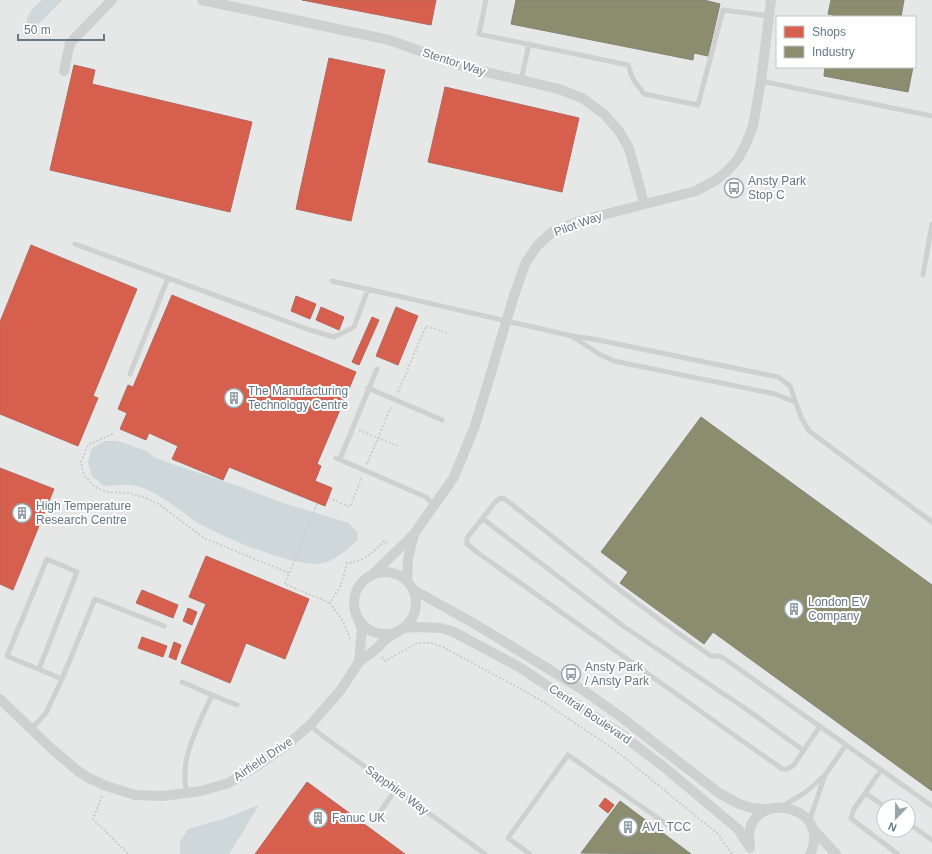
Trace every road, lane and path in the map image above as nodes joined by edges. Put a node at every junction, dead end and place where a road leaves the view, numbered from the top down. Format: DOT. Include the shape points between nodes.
graph roads {
  1 [pos="112,0"];
  2 [pos="202,0"];
  3 [pos="486,0"];
  4 [pos="771,0"];
  5 [pos="769,16"];
  6 [pos="529,44"];
  7 [pos="64,71"];
  8 [pos="761,81"];
  9 [pos="521,82"];
  10 [pos="932,116"];
  11 [pos="644,203"];
  12 [pos="932,224"];
  13 [pos="74,244"];
  14 [pos="923,275"];
  15 [pos="168,278"];
  16 [pos="332,281"];
  17 [pos="368,289"];
  18 [pos="508,321"];
  19 [pos="447,333"];
  20 [pos="572,336"];
  21 [pos="377,368"];
  22 [pos="130,374"];
  23 [pos="368,388"];
  24 [pos="394,400"];
  25 [pos="795,402"];
  26 [pos="442,420"];
  27 [pos="352,427"];
  28 [pos="113,434"];
  29 [pos="378,438"];
  30 [pos="398,446"];
  31 [pos="365,471"];
  32 [pos="329,498"];
  33 [pos="317,504"];
  34 [pos="434,505"];
  35 [pos="483,519"];
  36 [pos="932,522"];
  37 [pos="414,534"];
  38 [pos="389,548"];
  39 [pos="289,573"];
  40 [pos="371,576"];
  41 [pos="408,581"];
  42 [pos="414,590"];
  43 [pos="330,603"];
  44 [pos="356,615"];
  45 [pos="164,626"];
  46 [pos="401,630"];
  47 [pos="353,640"];
  48 [pos="382,657"];
  49 [pos="359,662"];
  50 [pos="39,669"];
  51 [pos="62,679"];
  52 [pos="182,682"];
  53 [pos="212,695"];
  54 [pos="0,699"];
  55 [pos="237,705"];
  56 [pos="310,724"];
  57 [pos="820,726"];
  58 [pos="31,728"];
  59 [pos="846,745"];
  60 [pos="803,750"];
  61 [pos="881,770"];
  62 [pos="825,775"];
  63 [pos="106,786"];
  64 [pos="396,789"];
  65 [pos="187,793"];
  66 [pos="865,793"];
  67 [pos="876,801"];
  68 [pos="932,806"];
  69 [pos="782,807"];
  70 [pos="767,809"];
  71 [pos="380,812"];
  72 [pos="811,825"];
  73 [pos="672,828"];
  74 [pos="916,829"];
  75 [pos="932,840"];
  76 [pos="751,851"];
  77 [pos="128,854"];
  78 [pos="485,854"];
  79 [pos="530,854"];
  80 [pos="732,854"];
  81 [pos="810,854"];
  82 [pos="836,854"];
  83 [pos="898,854"];
  1 -- 7 [label="street" via="70,43"];
  2 -- 9 [label="street, Stentor Way" via="389,40 468,68"];
  3 -- 6 [label="lane" via="479,34"];
  4 -- 5 [label="street, Pilot Way"];
  5 -- 6 [label="lane" via="723,10 698,105 644,94 633,79 628,65"];
  5 -- 8 [label="street, Pilot Way"];
  6 -- 9 [label="lane"];
  8 -- 10 [label="lane"];
  8 -- 11 [label="street, Pilot Way" via="746,144 728,170 696,191"];
  9 -- 11 [label="street, Stentor Way" via="559,89 582,98 604,114 619,131 629,148"];
  11 -- 18 [label="street, Pilot Way" via="583,220 552,232 538,245 526,262"];
  12 -- 14 [label="lane"];
  13 -- 15 [label="lane"];
  15 -- 17 [label="lane" via="334,338 354,327"];
  15 -- 22 [label="lane"];
  16 -- 17 [label="lane"];
  17 -- 18 [label="lane"];
  18 -- 20 [label="lane"];
  18 -- 34 [label="street, Pilot Way" via="475,426 454,477"];
  19 -- 24 [label="path" via="426,326"];
  20 -- 25 [label="lane" via="614,361 775,394"];
  20 -- 25 [label="lane" via="778,377 790,386"];
  21 -- 23 [label="lane"];
  23 -- 24 [label="lane"];
  23 -- 27 [label="lane"];
  24 -- 26 [label="lane"];
  24 -- 29 [label="path"];
  25 -- 36 [label="lane" via="809,431"];
  27 -- 29 [label="path"];
  27 -- 31 [label="lane" via="338,458"];
  28 -- 39 [label="path" via="88,445 81,462 84,476 95,487 108,492 130,493 146,498 160,505 204,538"];
  29 -- 30 [label="path"];
  29 -- 31 [label="path"];
  31 -- 32 [label="path" via="350,507"];
  31 -- 34 [label="lane" via="426,498"];
  33 -- 39 [label="path"];
  34 -- 37 [label="street, Pilot Way"];
  35 -- 57 [label="lane" via="496,501 500,498 505,499 675,631 711,656 725,659"];
  35 -- 60 [label="lane" via="623,626"];
  35 -- 60 [label="lane" via="467,538 468,544 478,553 782,769 792,766"];
  37 -- 40 [label="street, Pilot Way"];
  37 -- 41 [label="street, Pilot Way" via="408,559"];
  38 -- 43 [label="path" via="384,541 371,554 347,563 341,585"];
  39 -- 43 [label="path" via="285,584"];
  40 -- 41 [label="street" via="389,572"];
  40 -- 44 [label="street" via="358,588 354,605"];
  41 -- 42 [label="street"];
  42 -- 46 [label="street" via="416,608 413,617"];
  42 -- 70 [label="street, Central Boulevard" via="583,690 719,793 739,804"];
  43 -- 47 [label="path" via="343,621 350,640"];
  44 -- 46 [label="street" via="361,623 378,633 389,634"];
  44 -- 49 [label="street, Airfield Drive" via="362,628"];
  45 -- 51 [label="lane" via="95,599"];
  46 -- 49 [label="street, Airfield Drive"];
  46 -- 76 [label="street, Central Boulevard" via="418,627 440,628 454,632 519,667 622,735 664,767 738,829"];
  48 -- 80 [label="path" via="385,661 418,643 431,643 539,699 615,750 718,834"];
  49 -- 56 [label="street, Airfield Drive" via="340,691"];
  50 -- 50 [label="lane" via="7,656 47,559 77,572"];
  50 -- 51 [label="lane"];
  51 -- 58 [label="lane" via="46,713"];
  52 -- 53 [label="lane"];
  53 -- 55 [label="lane"];
  53 -- 65 [label="lane" via="186,757"];
  54 -- 58 [label="street, Airfield Drive"];
  56 -- 64 [label="lane, Sapphire Way"];
  56 -- 65 [label="street, Airfield Drive" via="270,757 229,782"];
  57 -- 59 [label="lane"];
  57 -- 60 [label="lane"];
  58 -- 63 [label="street, Airfield Drive" via="78,771"];
  59 -- 61 [label="lane"];
  59 -- 62 [label="lane"];
  61 -- 66 [label="lane"];
  61 -- 68 [label="lane"];
  62 -- 69 [label="lane" via="806,792"];
  62 -- 72 [label="lane"];
  63 -- 65 [label="street, Airfield Drive" via="135,794 162,796"];
  63 -- 77 [label="path" via="93,819"];
  64 -- 71 [label="lane"];
  64 -- 78 [label="lane, Sapphire Way"];
  66 -- 67 [label="lane"];
  66 -- 83 [label="lane" via="851,818"];
  69 -- 70 [label="street, Central Boulevard"];
  69 -- 72 [label="street" via="797,811"];
  70 -- 76 [label="street" via="751,825 748,840"];
  72 -- 81 [label="street" via="814,841"];
  72 -- 82 [label="street"];
  73 -- 79 [label="lane" via="568,755 508,838"];
  74 -- 75 [label="lane"];
}
